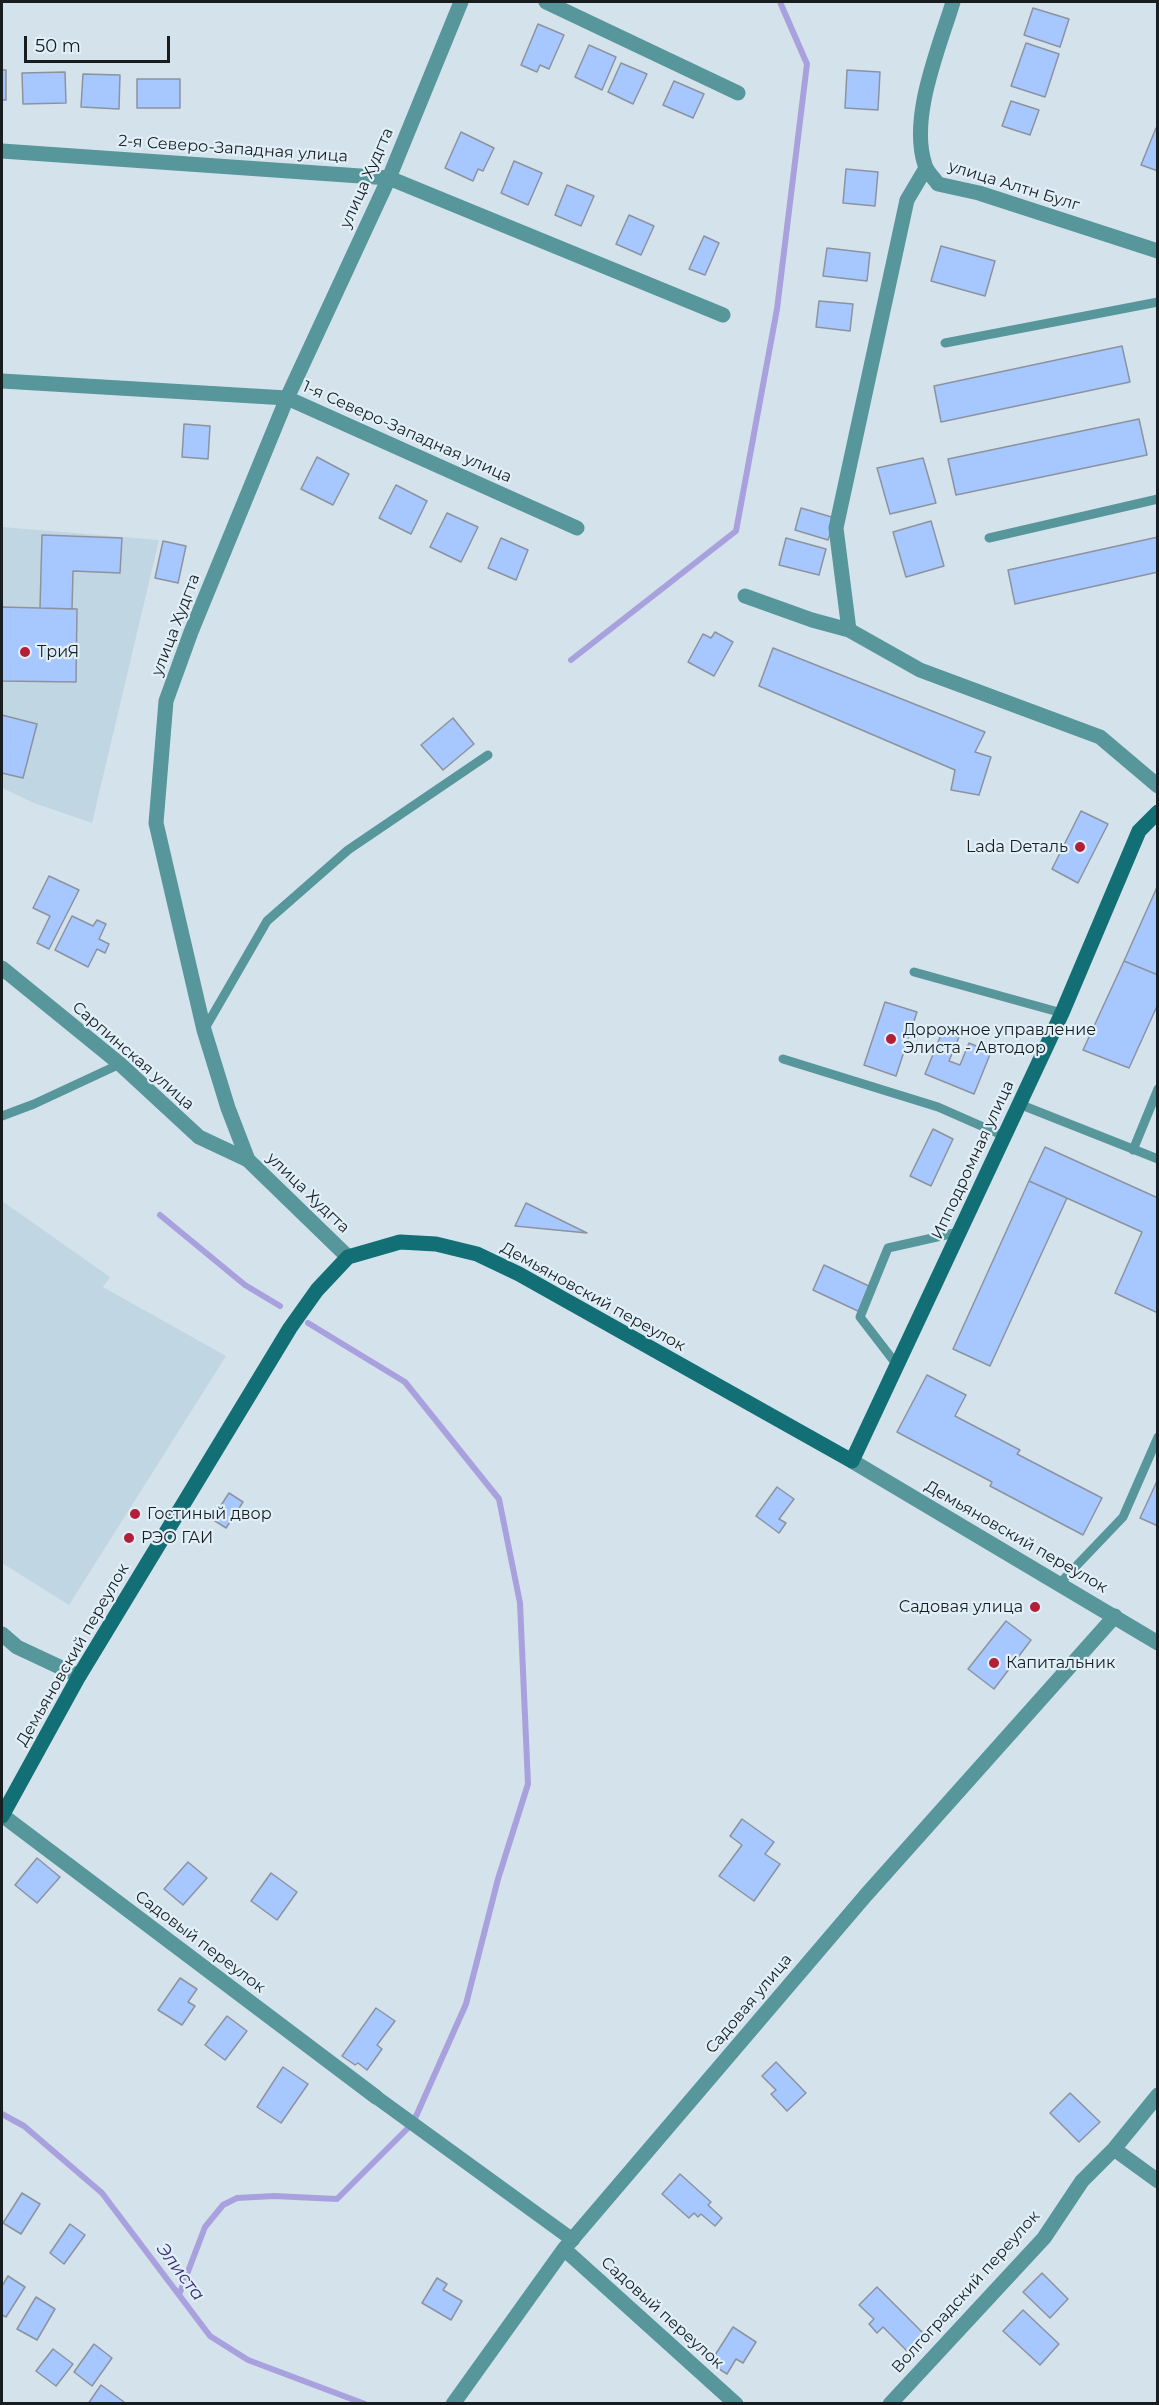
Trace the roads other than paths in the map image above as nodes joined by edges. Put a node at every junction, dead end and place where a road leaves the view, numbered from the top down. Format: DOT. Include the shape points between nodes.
graph roads {
  1 [pos="461,2"];
  2 [pos="546,2"];
  3 [pos="953,2"];
  4 [pos="738,93"];
  5 [pos="2,152"];
  6 [pos="926,168"];
  7 [pos="388,178"];
  8 [pos="1158,251"];
  9 [pos="1158,302"];
  10 [pos="723,315"];
  11 [pos="945,343"];
  12 [pos="2,381"];
  13 [pos="287,398"];
  14 [pos="1158,499"];
  15 [pos="577,528"];
  16 [pos="989,538"];
  17 [pos="745,596"];
  18 [pos="849,630"];
  19 [pos="488,755"];
  20 [pos="1158,786"];
  21 [pos="1158,812"];
  22 [pos="2,968"];
  23 [pos="914,972"];
  24 [pos="1062,1013"];
  25 [pos="204,1030"];
  26 [pos="783,1059"];
  27 [pos="120,1064"];
  28 [pos="1158,1089"];
  29 [pos="1019,1104"];
  30 [pos="2,1116"];
  31 [pos="1004,1137"];
  32 [pos="1133,1150"];
  33 [pos="248,1160"];
  34 [pos="1158,1160"];
  35 [pos="959,1233"];
  36 [pos="348,1257"];
  37 [pos="897,1365"];
  38 [pos="1158,1437"];
  39 [pos="852,1461"];
  40 [pos="1059,1584"];
  41 [pos="1115,1616"];
  42 [pos="2,1634"];
  43 [pos="1158,1643"];
  44 [pos="80,1676"];
  45 [pos="2,1815"];
  46 [pos="1158,2095"];
  47 [pos="376,2097"];
  48 [pos="1114,2149"];
  49 [pos="1158,2181"];
  50 [pos="568,2245"];
  51 [pos="453,2403"];
  52 [pos="736,2403"];
  53 [pos="890,2403"];
  1 -- 7 [label="street, улица Худгта"];
  2 -- 4 [label="street"];
  3 -- 6 [label="street, улица Алтн Булг" via="921,113 920,145"];
  5 -- 7 [label="street, 2-я Северо-Западная улица"];
  6 -- 8 [label="street, улица Алтн Булг" via="938,184 979,193"];
  6 -- 18 [label="street" via="907,200 836,528"];
  7 -- 10 [label="street, 2-я Северо-Западная улица"];
  7 -- 13 [label="street, улица Худгта"];
  9 -- 11 [label="lane"];
  12 -- 13 [label="street, 1-я Северо-Западная улица"];
  13 -- 15 [label="street, 1-я Северо-Западная улица"];
  13 -- 25 [label="street, улица Худгта" via="166,701 156,823"];
  14 -- 16 [label="lane"];
  17 -- 18 [label="street"];
  18 -- 20 [label="street" via="920,670 1100,737"];
  19 -- 25 [label="lane" via="348,850 267,921"];
  21 -- 24 [label="main road, Ипподромная улица" via="1139,831"];
  22 -- 27 [label="street, Сарпинская улица"];
  23 -- 24 [label="lane"];
  24 -- 29 [label="main road, Ипподромная улица"];
  25 -- 33 [label="street, улица Худгта"];
  26 -- 31 [label="lane" via="938,1107"];
  27 -- 30 [label="lane"];
  27 -- 33 [label="street, Сарпинская улица" via="199,1137"];
  28 -- 32 [label="lane"];
  29 -- 31 [label="main road, Ипподромная улица"];
  29 -- 32 [label="lane"];
  31 -- 35 [label="main road, Ипподромная улица"];
  32 -- 34 [label="lane"];
  33 -- 36 [label="street, улица Худгта"];
  35 -- 37 [label="main road, Ипподромная улица"];
  35 -- 37 [label="lane" via="888,1248 860,1317"];
  36 -- 39 [label="main road, Демьяновский переулок" via="400,1242 436,1244 477,1254"];
  36 -- 44 [label="main road, Демьяновский переулок" via="317,1290 290,1328"];
  37 -- 39 [label="main road, Ипподромная улица"];
  38 -- 40 [label="lane" via="1123,1517"];
  39 -- 40 [label="street, Демьяновский переулок"];
  40 -- 41 [label="street, Демьяновский переулок"];
  41 -- 43 [label="street, Демьяновский переулок"];
  41 -- 50 [label="street, Садовая улица" via="866,1895"];
  42 -- 44 [label="street" via="17,1647"];
  44 -- 45 [label="main road, Демьяновский переулок"];
  45 -- 47 [label="street, Садовый переулок"];
  46 -- 48 [label="street, Волгоградский переулок"];
  47 -- 50 [label="street, Садовый переулок"];
  48 -- 49 [label="street"];
  48 -- 53 [label="street, Волгоградский переулок" via="1082,2181 1044,2238"];
  50 -- 51 [label="street, Садовая улица"];
  50 -- 52 [label="street, Садовый переулок"];
}
